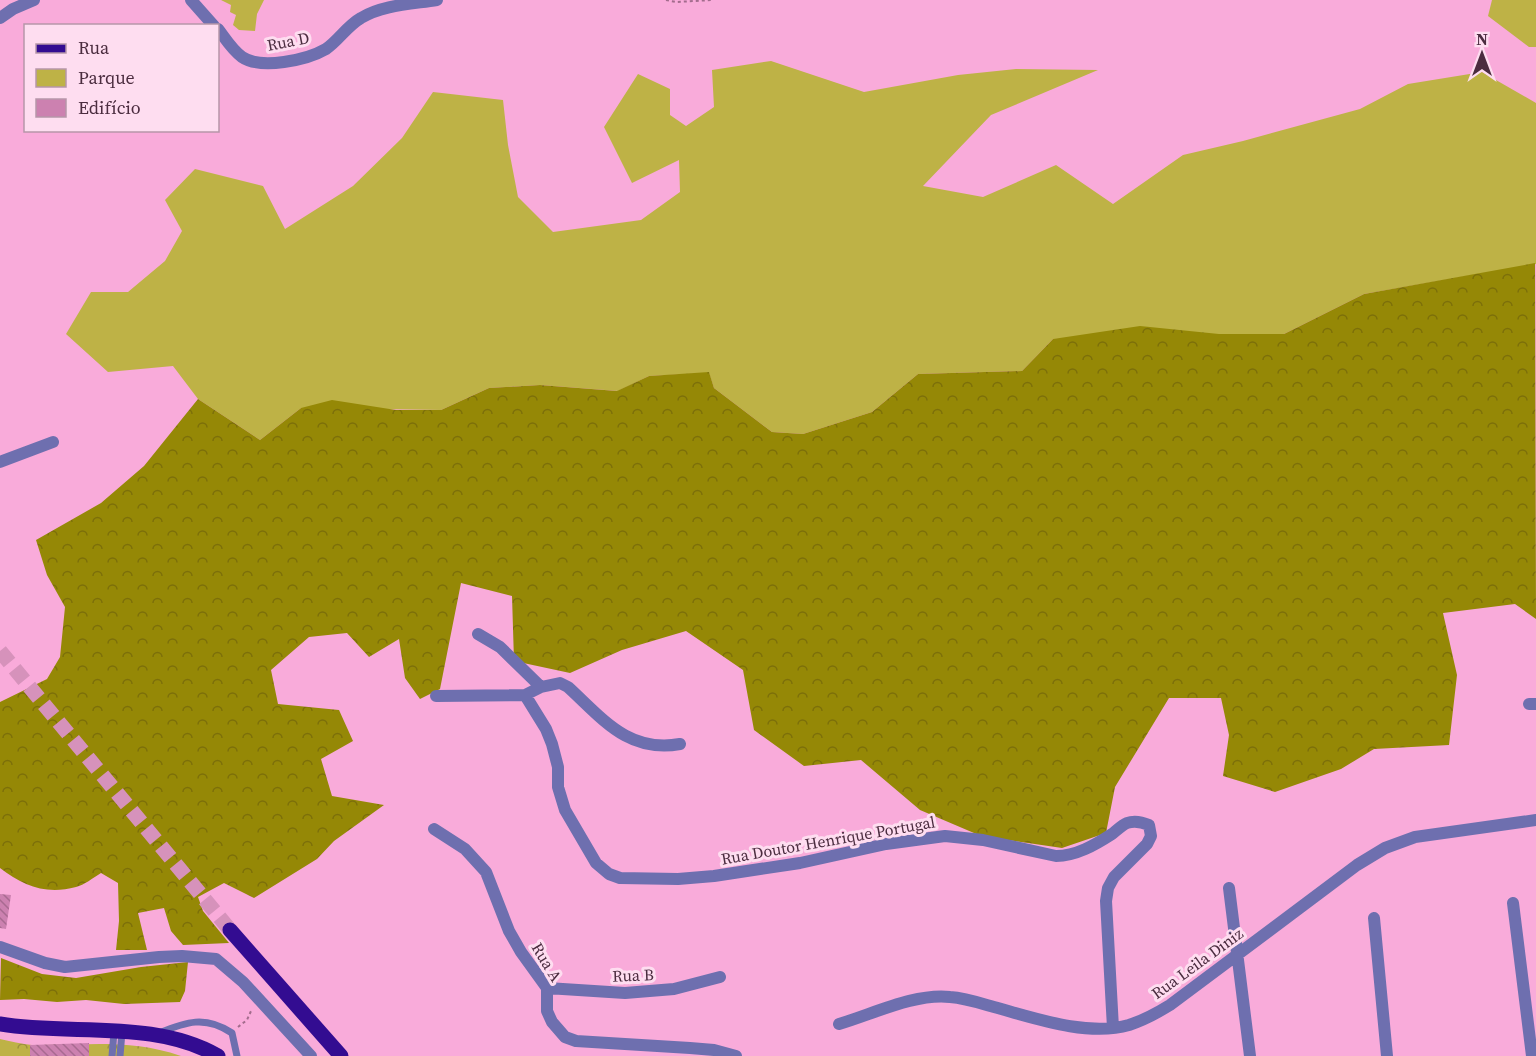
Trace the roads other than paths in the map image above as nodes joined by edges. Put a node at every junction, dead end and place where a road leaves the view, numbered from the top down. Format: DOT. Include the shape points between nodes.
graph roads {
  1 [pos="34,0"];
  2 [pos="191,0"];
  3 [pos="437,0"];
  4 [pos="0,18"];
  5 [pos="212,24"];
  6 [pos="219,30"];
  7 [pos="53,442"];
  8 [pos="0,462"];
  9 [pos="478,634"];
  10 [pos="541,687"];
  11 [pos="525,695"];
  12 [pos="436,696"];
  13 [pos="680,744"];
  14 [pos="1536,820"];
  15 [pos="434,829"];
  16 [pos="1229,888"];
  17 [pos="1513,903"];
  18 [pos="1374,918"];
  19 [pos="230,930"];
  20 [pos="0,947"];
  21 [pos="1237,954"];
  22 [pos="720,977"];
  23 [pos="547,988"];
  24 [pos="1530,990"];
  25 [pos="0,1024"];
  26 [pos="839,1024"];
  27 [pos="1113,1028"];
  28 [pos="118,1032"];
  29 [pos="157,1034"];
  30 [pos="112,1056"];
  31 [pos="120,1056"];
  32 [pos="218,1056"];
  33 [pos="237,1056"];
  34 [pos="311,1056"];
  35 [pos="341,1056"];
  36 [pos="736,1056"];
  37 [pos="1250,1056"];
  38 [pos="1387,1056"];
  39 [pos="1532,1056"];
  1 -- 4 [label="street"];
  2 -- 5 [label="street"];
  3 -- 6 [label="street, Rua D" via="374,12 325,49 282,62 244,59"];
  7 -- 8 [label="street"];
  9 -- 10 [label="street" via="500,647"];
  10 -- 11 [label="street"];
  10 -- 13 [label="street" via="560,683 568,687 630,740 650,745"];
  11 -- 12 [label="street"];
  11 -- 27 [label="street, Rua Doutor Henrique Portugal" via="552,744 565,810 596,863 620,878 714,876 938,836 1067,856 1126,823 1141,821 1149,825 1151,836 1147,844 1108,888"];
  14 -- 21 [label="street, Rua Leila Diniz" via="1415,837 1385,848"];
  15 -- 23 [label="street, Rua A" via="465,849 486,872 509,931"];
  16 -- 21 [label="street"];
  17 -- 24 [label="street"];
  18 -- 38 [label="street"];
  19 -- 35 [label="main road"];
  20 -- 34 [label="street" via="66,967 159,957 216,959"];
  21 -- 27 [label="street, Rua Leila Diniz" via="1151,1017"];
  21 -- 37 [label="street"];
  22 -- 23 [label="street, Rua B" via="674,989 625,993"];
  23 -- 36 [label="street, Rua A" via="547,1011 552,1022 565,1037 576,1041 714,1050"];
  24 -- 39 [label="street"];
  25 -- 28 [label="main road"];
  26 -- 27 [label="street, Rua Leila Diniz" via="917,999 949,997 1044,1020"];
  28 -- 29 [label="main road"];
  28 -- 30 [label="lane"];
  28 -- 31 [label="lane"];
  29 -- 32 [label="main road"];
  29 -- 33 [label="lane" via="186,1022 222,1026 232,1033"];
}
